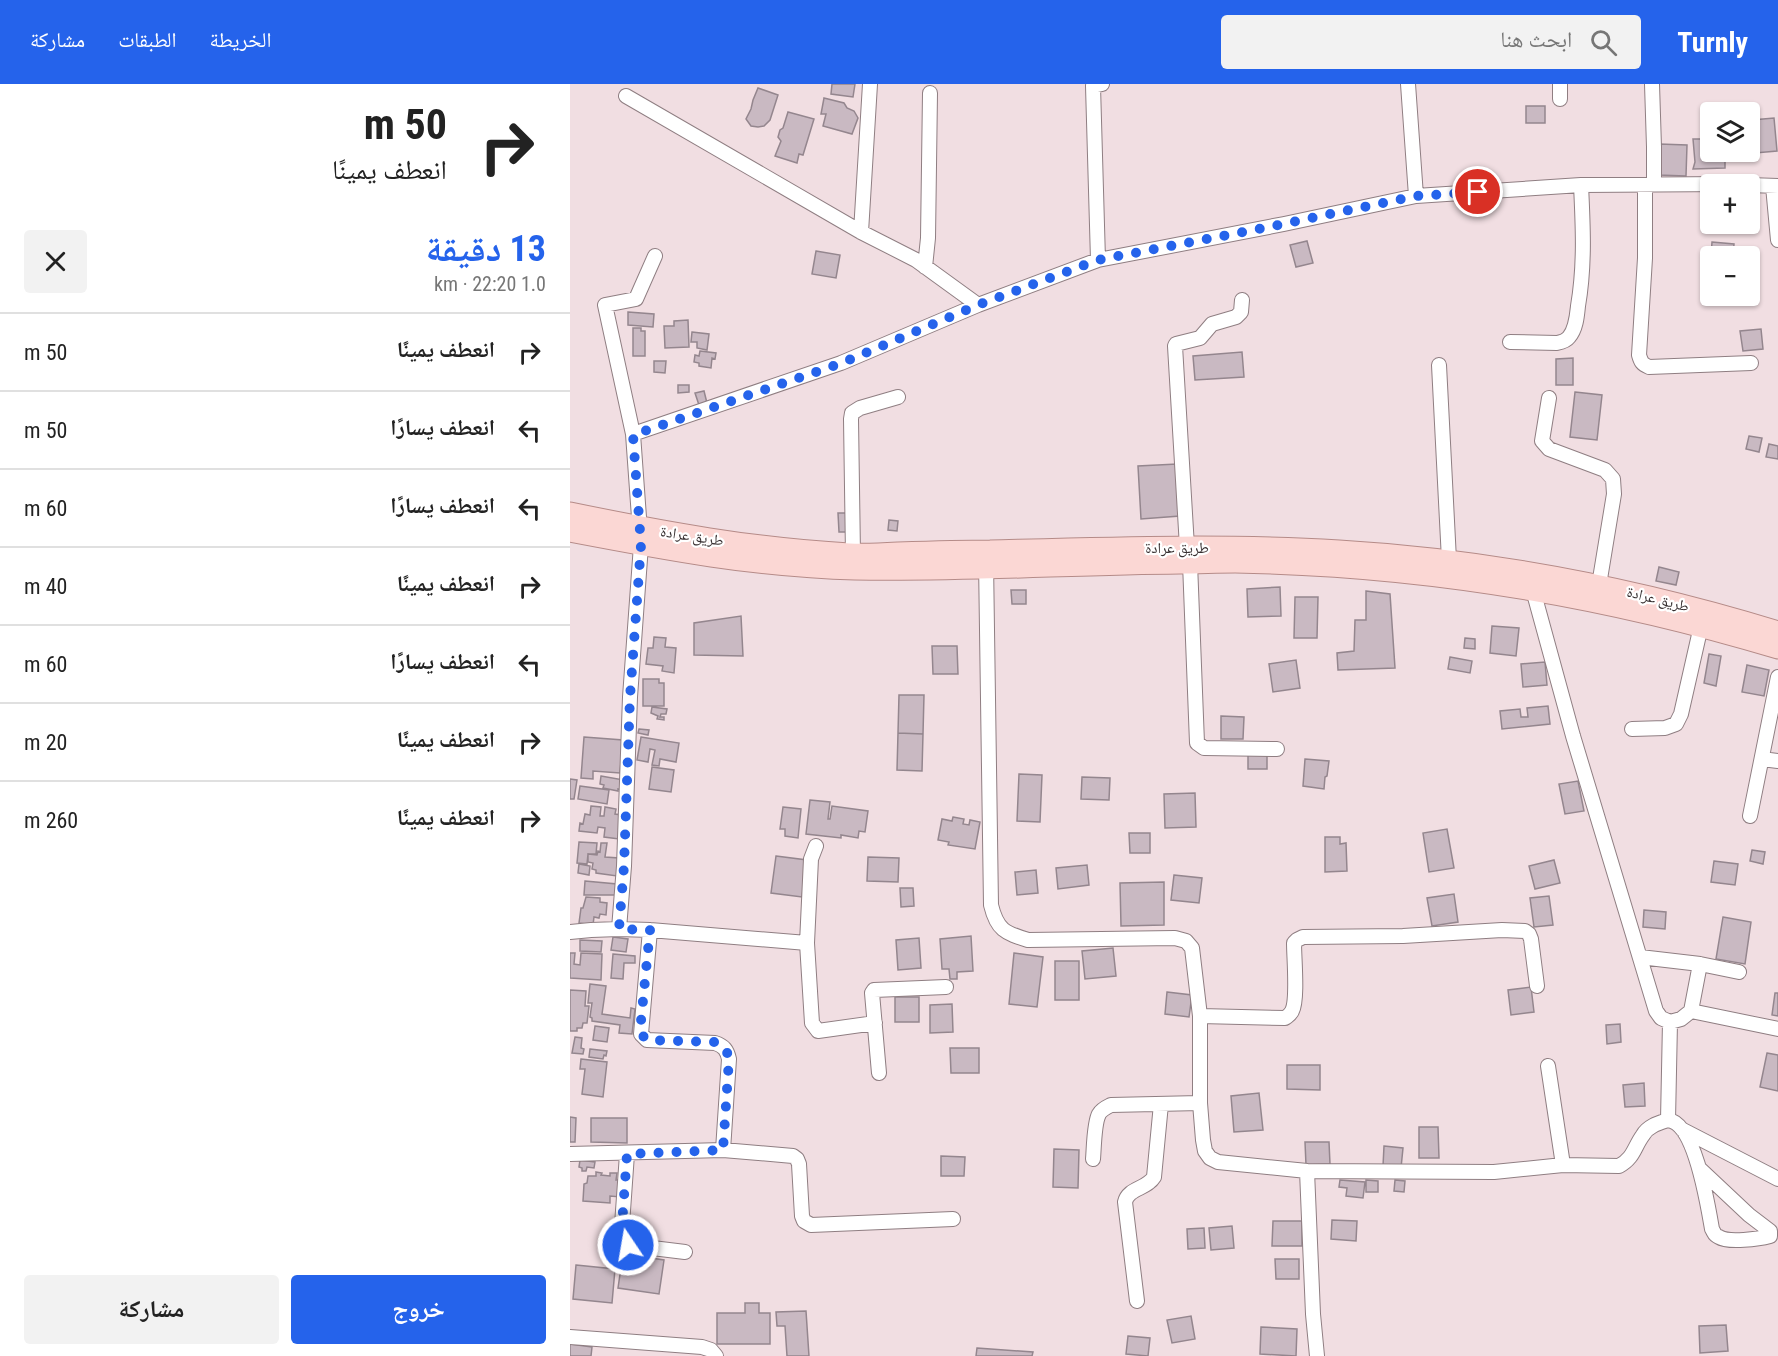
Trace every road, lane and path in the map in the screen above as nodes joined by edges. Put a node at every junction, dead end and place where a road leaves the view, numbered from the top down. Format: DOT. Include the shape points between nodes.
graph roads {
  1 [pos="870,84"];
  2 [pos="1408,84"];
  3 [pos="1560,84"];
  4 [pos="1652,84"];
  5 [pos="1095,85"];
  6 [pos="930,93"];
  7 [pos="626,96"];
  8 [pos="1560,99"];
  9 [pos="1649,184"];
  10 [pos="1700,184"];
  11 [pos="1581,185"];
  12 [pos="1760,185"];
  13 [pos="1776,186"];
  14 [pos="1416,196"];
  15 [pos="861,232"];
  16 [pos="1778,240"];
  17 [pos="655,256"];
  18 [pos="1098,260"];
  19 [pos="925,267"];
  20 [pos="1242,300"];
  21 [pos="978,305"];
  22 [pos="1510,342"];
  23 [pos="1751,363"];
  24 [pos="1439,365"];
  25 [pos="898,397"];
  26 [pos="1548,398"];
  27 [pos="633,435"];
  28 [pos="570,513"];
  29 [pos="570,531"];
  30 [pos="640,536"];
  31 [pos="853,555"];
  32 [pos="1188,555"];
  33 [pos="986,559"];
  34 [pos="1449,560"];
  35 [pos="1599,585"];
  36 [pos="1533,590"];
  37 [pos="1701,626"];
  38 [pos="1778,632"];
  39 [pos="1778,648"];
  40 [pos="1778,677"];
  41 [pos="1632,729"];
  42 [pos="1277,749"];
  43 [pos="1762,759"];
  44 [pos="1778,761"];
  45 [pos="1750,816"];
  46 [pos="816,846"];
  47 [pos="619,929"];
  48 [pos="650,930"];
  49 [pos="570,932"];
  50 [pos="807,943"];
  51 [pos="1640,957"];
  52 [pos="1700,964"];
  53 [pos="1739,972"];
  54 [pos="1537,986"];
  55 [pos="946,987"];
  56 [pos="1691,1011"];
  57 [pos="1200,1016"];
  58 [pos="1670,1022"];
  59 [pos="875,1023"];
  60 [pos="1778,1029"];
  61 [pos="1548,1066"];
  62 [pos="879,1073"];
  63 [pos="1200,1103"];
  64 [pos="1161,1104"];
  65 [pos="1668,1120"];
  66 [pos="1683,1130"];
  67 [pos="723,1150"];
  68 [pos="570,1154"];
  69 [pos="627,1154"];
  70 [pos="1093,1160"];
  71 [pos="1563,1165"];
  72 [pos="1700,1169"];
  73 [pos="1307,1171"];
  74 [pos="1778,1179"];
  75 [pos="953,1219"];
  76 [pos="685,1252"];
  77 [pos="1137,1301"];
  78 [pos="570,1336"];
  79 [pos="716,1356"];
  80 [pos="1317,1356"];
  1 -- 15 [label="street"];
  2 -- 14 [label="street"];
  3 -- 8 [label="street"];
  4 -- 9 [label="street" via="1654,147"];
  5 -- 18 [label="street"];
  6 -- 19 [label="street"];
  7 -- 15 [label="street"];
  9 -- 10 [label="street"];
  9 -- 11 [label="street"];
  9 -- 23 [label="street" via="1640,361 1649,367"];
  11 -- 14 [label="street"];
  11 -- 22 [label="street" via="1584,259 1574,328 1564,342"];
  12 -- 13 [label="street"];
  13 -- 16 [label="street"];
  14 -- 18 [label="street"];
  15 -- 19 [label="street"];
  17 -- 27 [label="street" via="636,299 605,305"];
  18 -- 21 [label="street"];
  19 -- 21 [label="street"];
  20 -- 32 [label="street" via="1241,312 1236,317 1212,324 1200,338 1175,346"];
  21 -- 27 [label="street" via="842,363"];
  24 -- 34 [label="street"];
  25 -- 31 [label="street" via="852,413"];
  26 -- 35 [label="street" via="1542,441 1549,449 1605,470 1613,479"];
  27 -- 30 [label="street"];
  28 -- 30 [label="main road, طريق عرادة"];
  29 -- 30 [label="main road, طريق عرادة"];
  30 -- 31 [label="main road, طريق عرادة" via="700,538"];
  30 -- 33 [label="main road, طريق عرادة" via="700,555 831,567"];
  30 -- 47 [label="street"];
  31 -- 33 [label="main road, طريق عرادة"];
  32 -- 33 [label="main road, طريق عرادة"];
  32 -- 34 [label="main road, طريق عرادة" via="1338,551"];
  32 -- 36 [label="main road, طريق عرادة" via="1234,562 1447,577"];
  32 -- 42 [label="street" via="1197,743 1204,748"];
  33 -- 57 [label="street" via="991,905 995,921 1008,934 1028,940 1186,941 1192,948"];
  34 -- 35 [label="main road, طريق عرادة"];
  35 -- 38 [label="main road, طريق عرادة"];
  36 -- 37 [label="main road, طريق عرادة"];
  36 -- 51 [label="street"];
  37 -- 39 [label="main road, طريق عرادة"];
  37 -- 41 [label="street" via="1676,724"];
  40 -- 43 [label="street"];
  43 -- 44 [label="street"];
  43 -- 45 [label="street"];
  46 -- 50 [label="street" via="811,859"];
  47 -- 48 [label="street"];
  47 -- 49 [label="street"];
  48 -- 50 [label="street"];
  48 -- 67 [label="street" via="641,1034 647,1040 716,1042 728,1052"];
  50 -- 59 [label="street" via="814,1027 818,1030"];
  51 -- 52 [label="street"];
  51 -- 58 [label="street" via="1656,1011"];
  52 -- 53 [label="street"];
  52 -- 56 [label="street"];
  54 -- 57 [label="street" via="1531,939 1524,932 1303,937 1294,944 1295,997 1293,1009 1285,1018"];
  55 -- 59 [label="street" via="874,990"];
  56 -- 58 [label="street"];
  56 -- 60 [label="street"];
  57 -- 63 [label="street"];
  58 -- 65 [label="street"];
  59 -- 62 [label="street"];
  61 -- 71 [label="street"];
  63 -- 64 [label="street"];
  63 -- 73 [label="street" via="1205,1151 1210,1158"];
  64 -- 70 [label="street" via="1112,1105 1100,1112"];
  64 -- 77 [label="street" via="1154,1177 1129,1194 1125,1202"];
  65 -- 66 [label="street" via="1678,1123"];
  65 -- 71 [label="street" via="1643,1134 1627,1161 1619,1166"];
  66 -- 72 [label="street"];
  66 -- 74 [label="street"];
  67 -- 69 [label="street"];
  67 -- 75 [label="street" via="797,1159 802,1216 811,1225"];
  68 -- 69 [label="street"];
  69 -- 76 [label="street" via="621,1239 628,1245"];
  71 -- 73 [label="street" via="1494,1172"];
  72 -- 72 [label="street" via="1715,1235 1727,1240 1770,1236 1770,1231"];
  73 -- 80 [label="street"];
  78 -- 79 [label="street" via="702,1347"];
}
